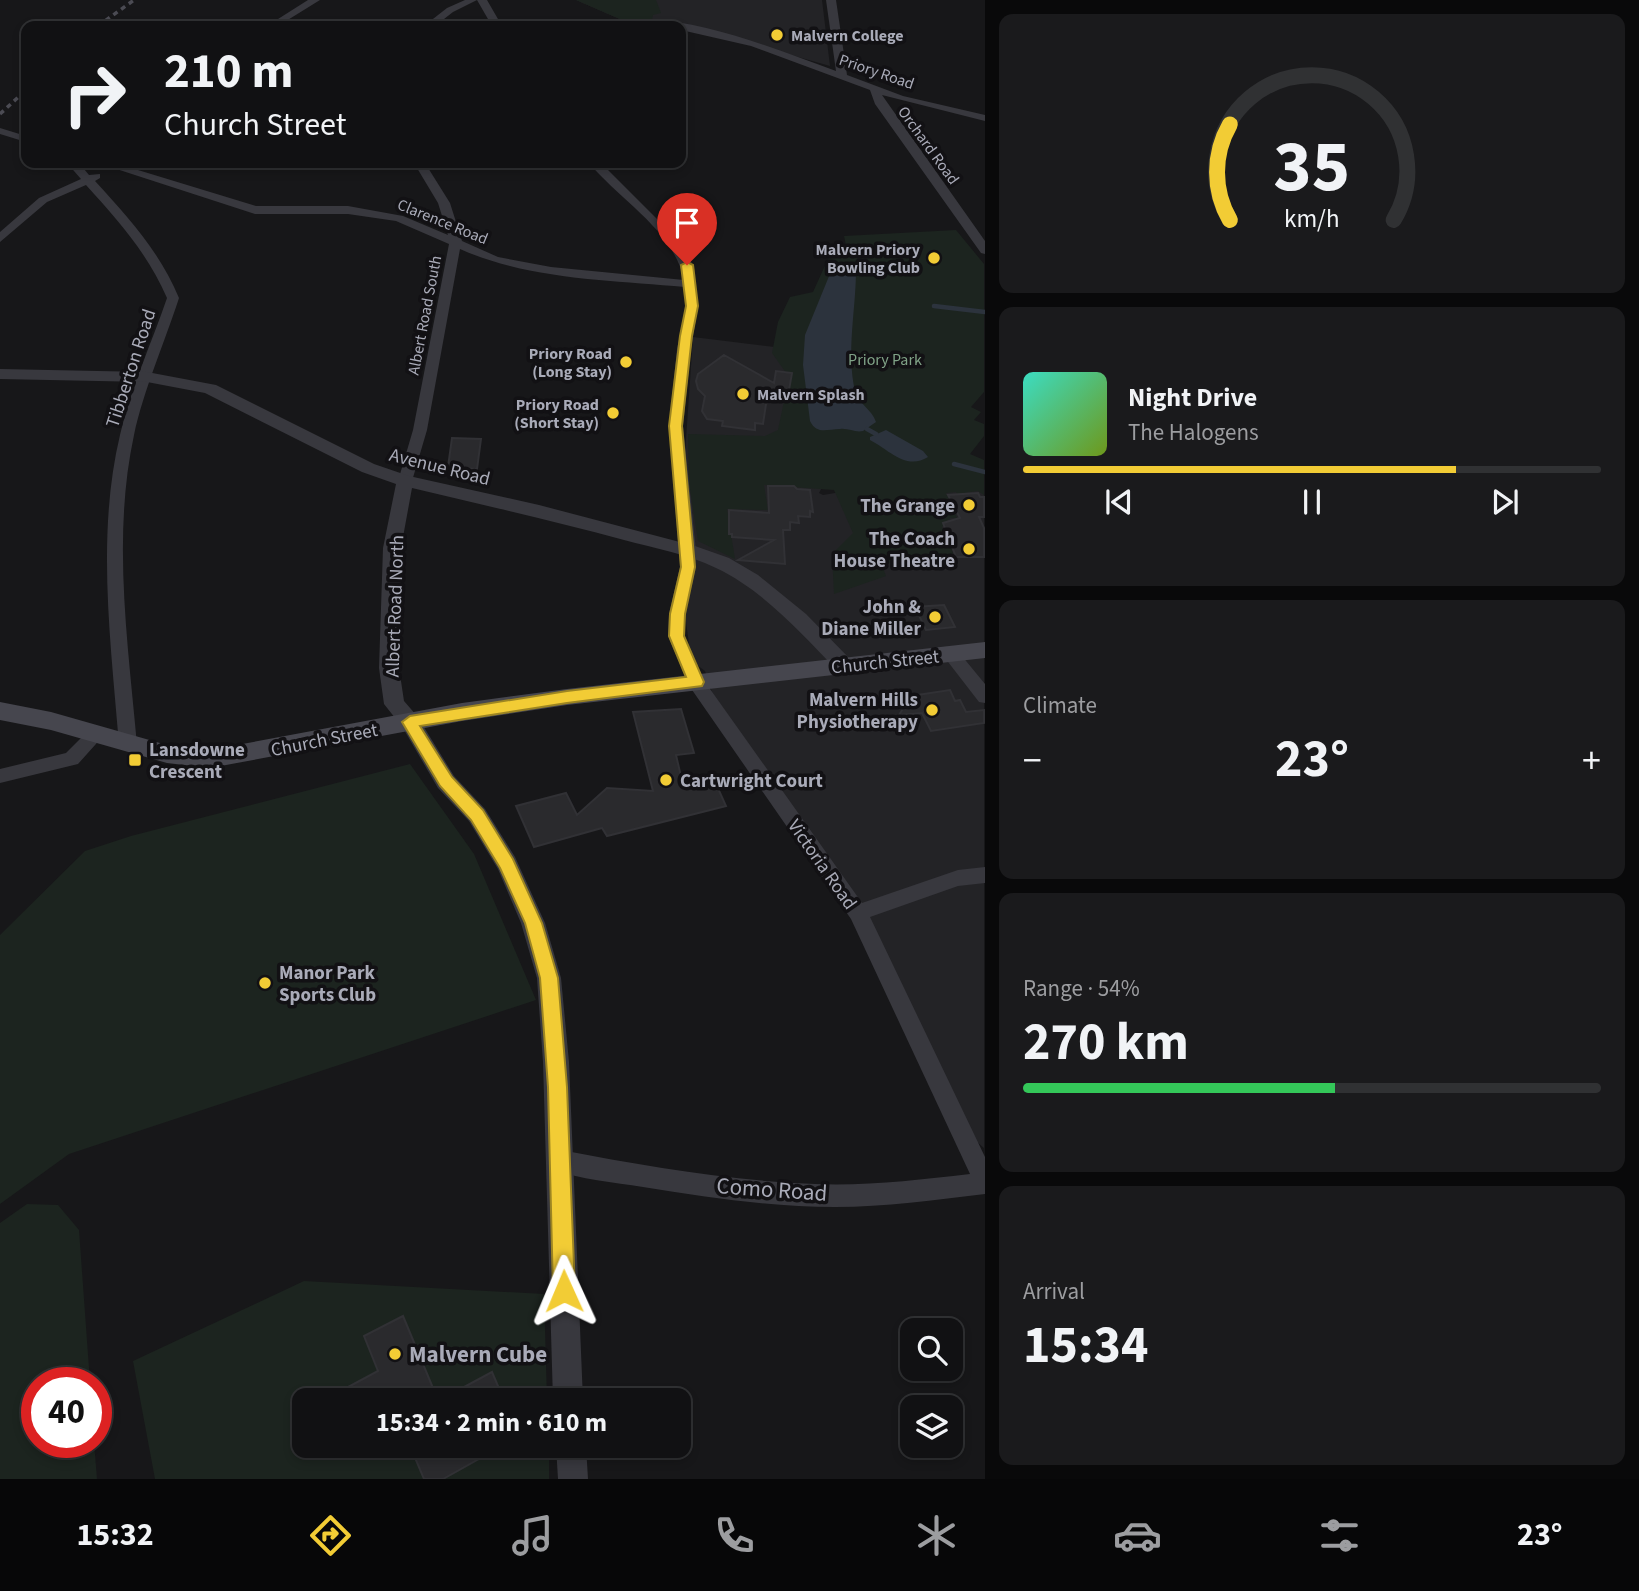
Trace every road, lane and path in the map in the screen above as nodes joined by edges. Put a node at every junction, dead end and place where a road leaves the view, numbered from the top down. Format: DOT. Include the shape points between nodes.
graph roads {
  1 [pos="315,0"];
  2 [pos="473,0"];
  3 [pos="482,0"];
  4 [pos="831,0"];
  5 [pos="280,21"];
  6 [pos="436,21"];
  7 [pos="494,21"];
  8 [pos="686,28"];
  9 [pos="842,78"];
  10 [pos="875,90"];
  11 [pos="985,118"];
  12 [pos="0,131"];
  13 [pos="21,137"];
  14 [pos="77,168"];
  15 [pos="121,168"];
  16 [pos="423,168"];
  17 [pos="600,168"];
  18 [pos="87,179"];
  19 [pos="0,238"];
  20 [pos="456,241"];
  21 [pos="985,250"];
  22 [pos="691,284"];
  23 [pos="0,374"];
  24 [pos="147,377"];
  25 [pos="405,481"];
  26 [pos="688,551"];
  27 [pos="985,650"];
  28 [pos="951,654"];
  29 [pos="844,665"];
  30 [pos="696,682"];
  31 [pos="985,697"];
  32 [pos="0,710"];
  33 [pos="410,722"];
  34 [pos="95,735"];
  35 [pos="128,745"];
  36 [pos="0,776"];
  37 [pos="985,875"];
  38 [pos="858,913"];
  39 [pos="561,1161"];
  40 [pos="985,1183"];
  41 [pos="568,1388"];
  42 [pos="572,1458"];
  43 [pos="573,1479"];
  1 -- 5 [label="street"];
  2 -- 6 [label="street"];
  3 -- 7 [label="street"];
  4 -- 9 [label="street"];
  8 -- 9 [label="street, Priory Road" via="752,44"];
  9 -- 10 [label="street, Priory Road"];
  10 -- 11 [label="street, Priory Road"];
  10 -- 21 [label="street, Orchard Road" via="879,102"];
  12 -- 13 [label="street"];
  14 -- 18 [label="street, Tibberton Road"];
  15 -- 18 [label="street"];
  15 -- 20 [label="street, Clarence Road" via="255,209 374,212"];
  16 -- 20 [label="street, Albert Road South" via="444,203"];
  17 -- 22 [label="street" via="676,245"];
  18 -- 19 [label="street" via="43,200"];
  18 -- 24 [label="street, Tibberton Road" via="166,276 173,298"];
  20 -- 22 [label="street, Clarence Road" via="495,260 551,271"];
  20 -- 25 [label="street, Albert Road South" via="420,430"];
  22 -- 26 [label="street" via="676,426"];
  23 -- 24 [label="street, Avenue Road"];
  24 -- 25 [label="street, Avenue Road" via="210,389 369,468"];
  24 -- 35 [label="street, Tibberton Road" via="127,435 116,522 116,604"];
  25 -- 26 [label="street, Avenue Road"];
  25 -- 33 [label="street, Albert Road North" via="392,548 389,668 394,704"];
  26 -- 29 [label="street, Avenue Road" via="751,580 799,619"];
  26 -- 30 [label="street, Victoria Road" via="676,636"];
  27 -- 28 [label="main road, Church Street"];
  28 -- 29 [label="main road, Church Street"];
  28 -- 31 [label="street"];
  29 -- 30 [label="main road, Church Street"];
  30 -- 33 [label="main road, Church Street"];
  30 -- 38 [label="street, Victoria Road"];
  32 -- 34 [label="main road, Church Street"];
  33 -- 35 [label="main road, Church Street" via="210,759"];
  33 -- 39 [label="street, Albert Road North" via="446,782 477,815 507,864 533,923 549,978"];
  34 -- 35 [label="main road, Church Street"];
  34 -- 36 [label="street" via="72,759"];
  37 -- 38 [label="street" via="958,878"];
  38 -- 40 [label="street, Victoria Road"];
  39 -- 40 [label="street, Como Road" via="686,1182 816,1195"];
  39 -- 41 [label="street, Albert Road North"];
  42 -- 43 [label="street"];
}
